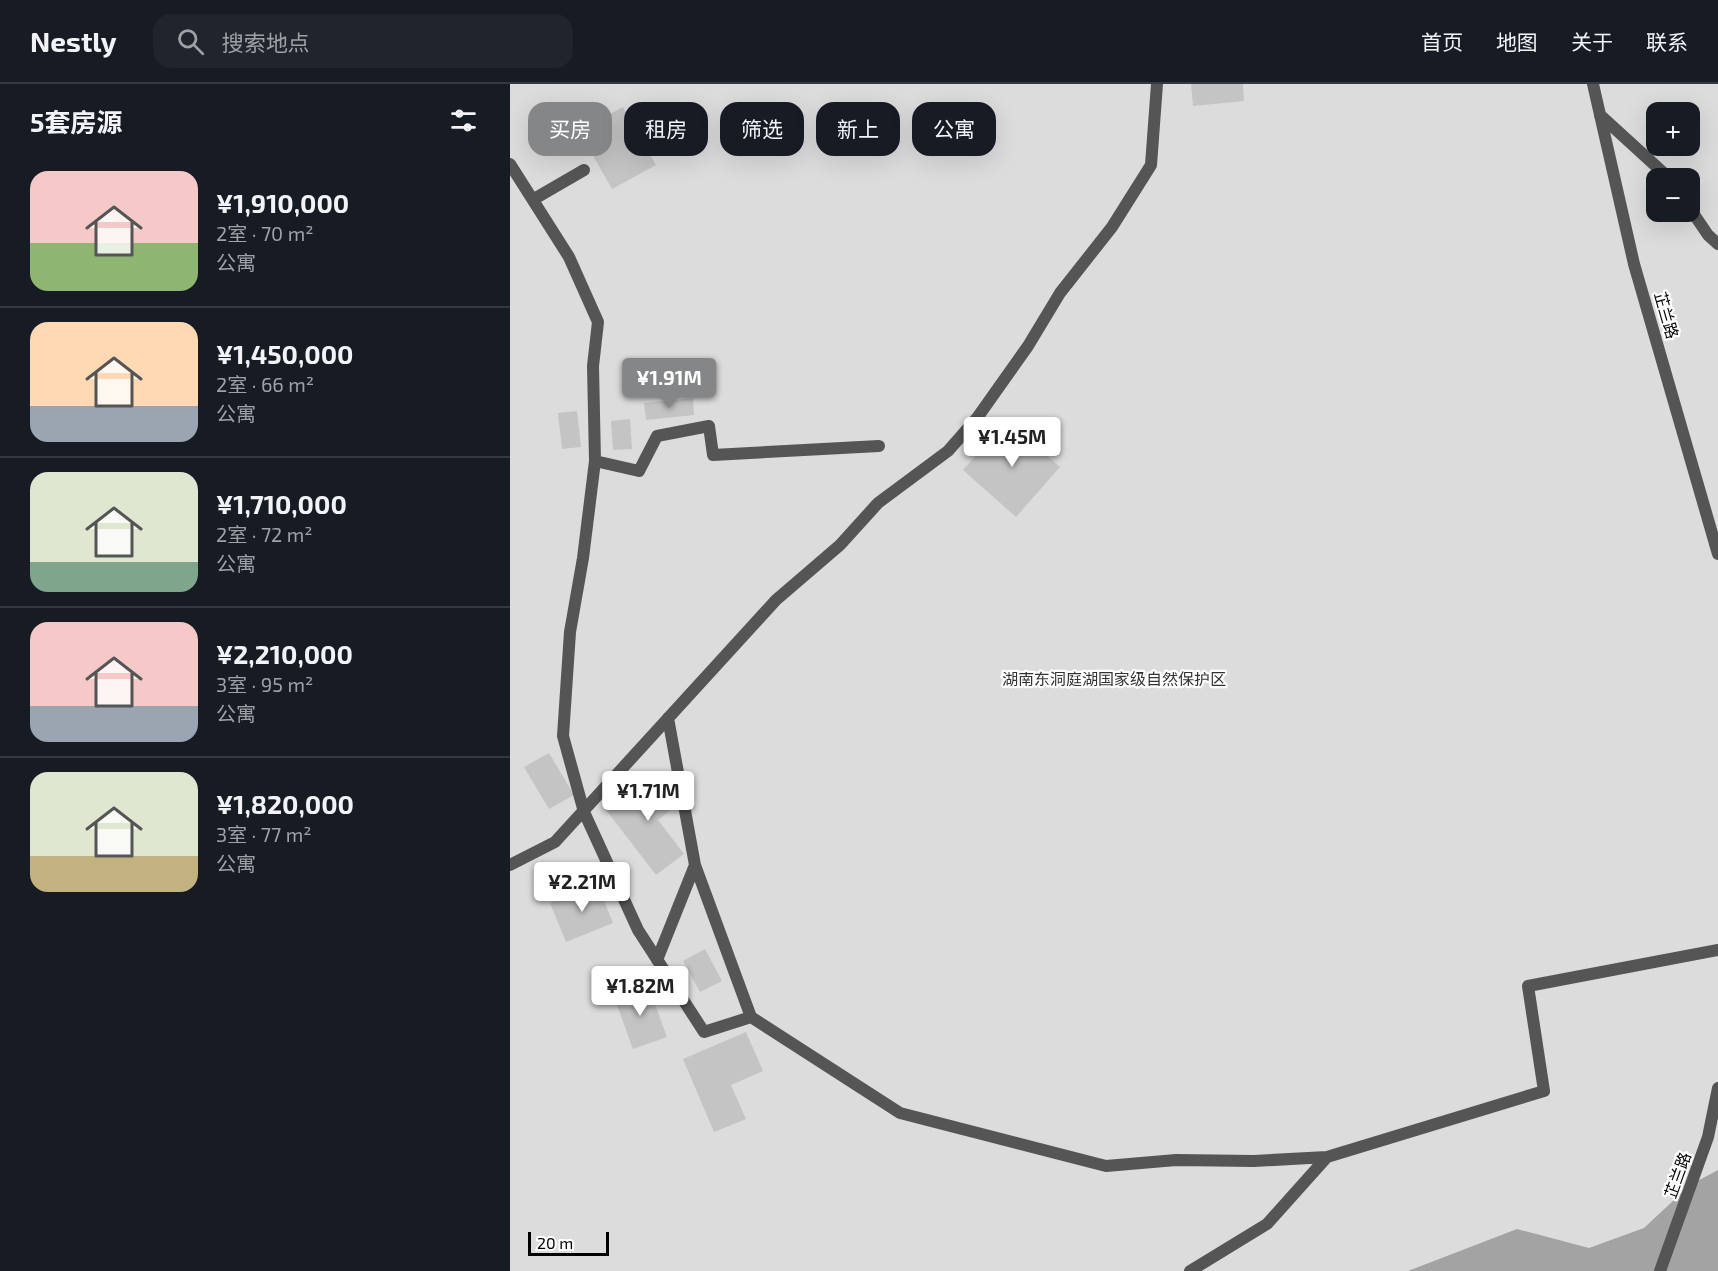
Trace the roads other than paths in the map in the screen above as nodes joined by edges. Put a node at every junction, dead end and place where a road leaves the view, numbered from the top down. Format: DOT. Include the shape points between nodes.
graph roads {
  1 [pos="1157,84"];
  2 [pos="1593,84"];
  3 [pos="1600,115"];
  4 [pos="510,164"];
  5 [pos="1658,168"];
  6 [pos="584,170"];
  7 [pos="534,199"];
  8 [pos="1699,222"];
  9 [pos="1718,244"];
  10 [pos="879,446"];
  11 [pos="595,461"];
  12 [pos="1718,554"];
  13 [pos="668,718"];
  14 [pos="584,812"];
  15 [pos="510,865"];
  16 [pos="695,865"];
  17 [pos="1718,950"];
  18 [pos="657,960"];
  19 [pos="751,1017"];
  20 [pos="1718,1088"];
  21 [pos="1327,1157"];
  22 [pos="1190,1271"];
  23 [pos="1660,1271"];
  1 -- 13 [label="street" via="1150,165 1112,226 1060,293 977,418 948,451 878,503 840,545 776,600"];
  2 -- 3 [label="street, 芷兰路"];
  3 -- 5 [label="street"];
  3 -- 12 [label="street, 芷兰路" via="1634,264"];
  4 -- 7 [label="street"];
  6 -- 7 [label="street"];
  7 -- 11 [label="street" via="569,257 598,322 593,366"];
  8 -- 9 [label="street"];
  10 -- 11 [label="street" via="713,455 709,426 657,436 639,471"];
  11 -- 14 [label="street" via="570,632 563,736"];
  13 -- 14 [label="street"];
  13 -- 16 [label="street"];
  14 -- 15 [label="street" via="555,842"];
  14 -- 18 [label="street" via="638,930"];
  16 -- 18 [label="street"];
  16 -- 19 [label="street"];
  17 -- 21 [label="street" via="1528,986 1544,1092"];
  18 -- 19 [label="street" via="704,1032"];
  19 -- 21 [label="street" via="900,1113 1106,1166"];
  20 -- 23 [label="street, 芷兰路" via="1708,1137"];
  21 -- 22 [label="street" via="1267,1224"];
}
